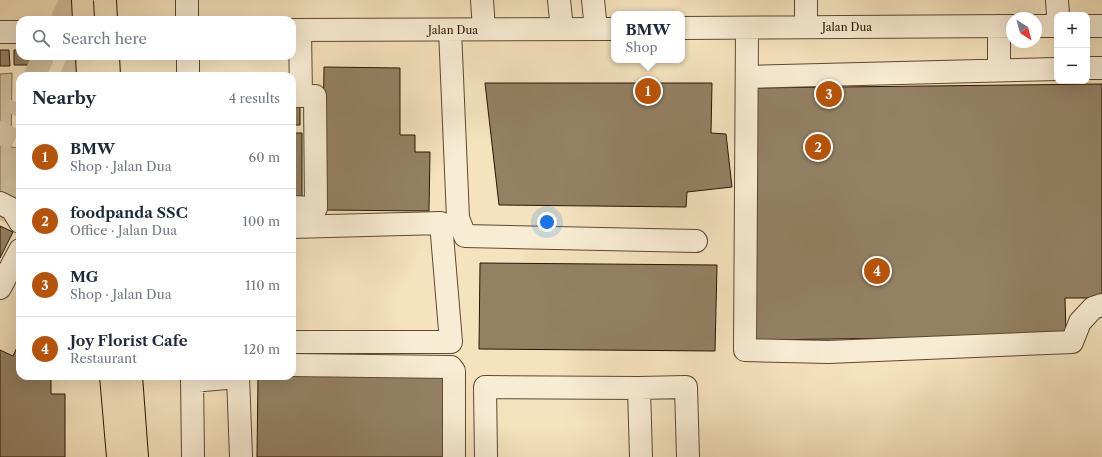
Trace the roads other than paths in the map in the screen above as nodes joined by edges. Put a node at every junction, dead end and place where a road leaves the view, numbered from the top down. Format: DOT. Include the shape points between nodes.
graph roads {
  1 [pos="83,0"];
  2 [pos="105,0"];
  3 [pos="187,0"];
  4 [pos="482,0"];
  5 [pos="559,0"];
  6 [pos="593,0"];
  7 [pos="806,0"];
  8 [pos="1057,0"];
  9 [pos="1058,12"];
  10 [pos="84,16"];
  11 [pos="106,16"];
  12 [pos="187,16"];
  13 [pos="1006,26"];
  14 [pos="1042,26"];
  15 [pos="1054,26"];
  16 [pos="1090,26"];
  17 [pos="1102,26"];
  18 [pos="685,28"];
  19 [pos="747,28"];
  20 [pos="806,28"];
  21 [pos="562,29"];
  22 [pos="605,29"];
  23 [pos="296,30"];
  24 [pos="450,30"];
  25 [pos="484,30"];
  26 [pos="0,32"];
  27 [pos="16,32"];
  28 [pos="87,60"];
  29 [pos="108,60"];
  30 [pos="188,60"];
  31 [pos="1090,68"];
  32 [pos="1102,68"];
  33 [pos="1054,69"];
  34 [pos="999,70"];
  35 [pos="88,72"];
  36 [pos="109,72"];
  37 [pos="188,72"];
  38 [pos="747,77"];
  39 [pos="296,96"];
  40 [pos="0,203"];
  41 [pos="296,207"];
  42 [pos="16,216"];
  43 [pos="296,228"];
  44 [pos="696,242"];
  45 [pos="16,258"];
  46 [pos="0,288"];
  47 [pos="1102,305"];
  48 [pos="296,342"];
  49 [pos="296,365"];
  50 [pos="111,380"];
  51 [pos="131,380"];
  52 [pos="192,380"];
  53 [pos="238,380"];
  54 [pos="639,388"];
  55 [pos="118,457"];
  56 [pos="137,457"];
  57 [pos="193,457"];
  58 [pos="241,457"];
  59 [pos="454,457"];
  60 [pos="486,457"];
  61 [pos="641,457"];
  62 [pos="688,457"];
  1 -- 10 [label="highway"];
  2 -- 11 [label="highway, bridge"];
  3 -- 12 [label="street"];
  4 -- 25 [label="street"];
  5 -- 21 [label="street"];
  6 -- 22 [label="street"];
  7 -- 20 [label="street"];
  8 -- 9 [label="street"];
  13 -- 20 [label="street, Jalan Dua"];
  13 -- 34 [label="street"];
  14 -- 15 [label="street"];
  16 -- 17 [label="street"];
  18 -- 19 [label="street, Jalan Dua"];
  19 -- 20 [label="street, Jalan Dua"];
  19 -- 38 [label="street"];
  21 -- 22 [label="street, Jalan Dua"];
  21 -- 25 [label="street, Jalan Dua"];
  23 -- 24 [label="street, Jalan Dua"];
  23 -- 39 [label="street"];
  24 -- 25 [label="street, Jalan Dua"];
  24 -- 44 [label="street" via="458,218 465,236"];
  26 -- 27 [label="street"];
  28 -- 35 [label="highway"];
  29 -- 36 [label="highway"];
  30 -- 37 [label="street"];
  31 -- 32 [label="street"];
  33 -- 34 [label="street"];
  34 -- 38 [label="street"];
  38 -- 47 [label="street" via="745,350 828,352 1072,342 1080,322 1093,308"];
  39 -- 41 [label="street" via="315,96 316,208"];
  40 -- 42 [label="street" via="12,209"];
  43 -- 48 [label="street" via="441,223 451,342"];
  45 -- 46 [label="street"];
  49 -- 59 [label="street" via="451,366 454,371"];
  50 -- 55 [label="highway"];
  51 -- 56 [label="highway"];
  52 -- 57 [label="street"];
  53 -- 58 [label="street"];
  54 -- 60 [label="street" via="485,386"];
  54 -- 61 [label="street"];
  54 -- 62 [label="street" via="686,387"];
}
